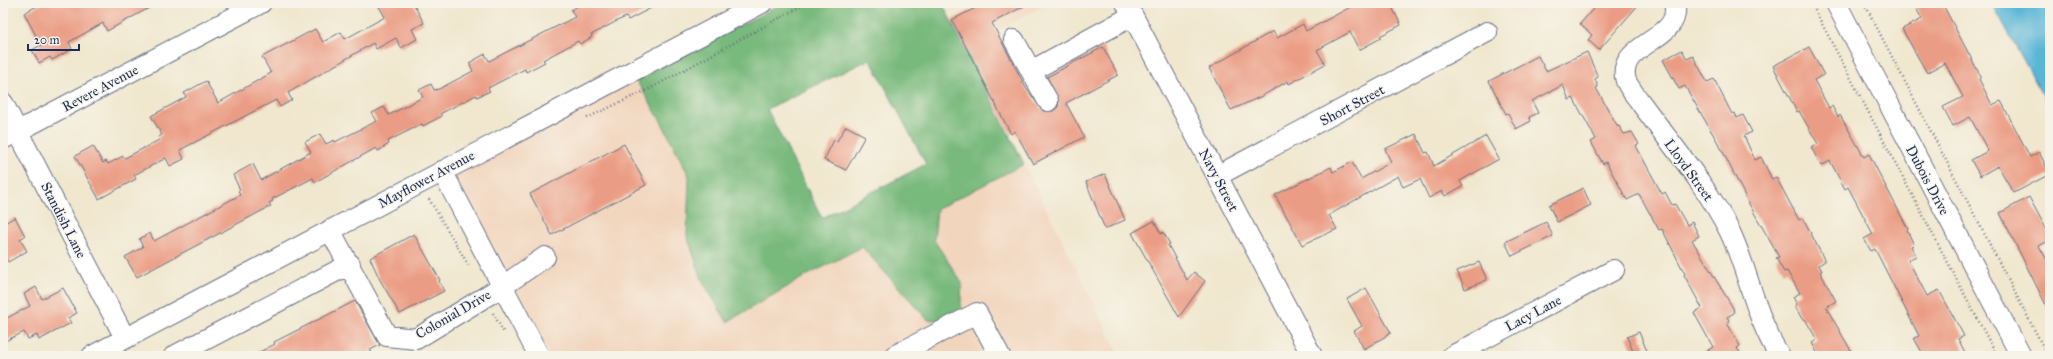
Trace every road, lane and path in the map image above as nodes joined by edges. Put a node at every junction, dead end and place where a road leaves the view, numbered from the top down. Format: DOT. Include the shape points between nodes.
graph roads {
  1 [pos="261,3"];
  2 [pos="762,3"];
  3 [pos="1674,3"];
  4 [pos="1811,3"];
  5 [pos="1836,3"];
  6 [pos="1864,3"];
  7 [pos="1129,9"];
  8 [pos="1486,32"];
  9 [pos="1014,40"];
  10 [pos="1031,71"];
  11 [pos="1048,101"];
  12 [pos="3,103"];
  13 [pos="10,135"];
  14 [pos="442,171"];
  15 [pos="1217,176"];
  16 [pos="429,199"];
  17 [pos="330,230"];
  18 [pos="545,257"];
  19 [pos="350,264"];
  20 [pos="471,270"];
  21 [pos="1614,270"];
  22 [pos="495,291"];
  23 [pos="506,337"];
  24 [pos="125,338"];
  25 [pos="92,356"];
  26 [pos="174,356"];
  27 [pos="539,356"];
  28 [pos="894,356"];
  29 [pos="1000,356"];
  30 [pos="1312,356"];
  31 [pos="1452,356"];
  32 [pos="1780,356"];
  33 [pos="1997,356"];
  34 [pos="2021,356"];
  35 [pos="2048,356"];
  1 -- 13 [label="street, Revere Avenue"];
  2 -- 14 [label="street, Mayflower Avenue"];
  3 -- 32 [label="street, Lloyd Street" via="1674,17 1664,32 1637,50 1628,60 1625,71 1627,82 1714,202 1730,233 1760,317"];
  4 -- 33 [label="path"];
  5 -- 34 [label="street, Dubois Drive"];
  6 -- 35 [label="path"];
  7 -- 10 [label="street"];
  7 -- 15 [label="street, Navy Street"];
  8 -- 15 [label="street, Short Street"];
  9 -- 10 [label="street"];
  10 -- 11 [label="street"];
  12 -- 13 [label="street, Standish Lane"];
  13 -- 24 [label="street, Standish Lane"];
  14 -- 17 [label="street, Mayflower Avenue"];
  14 -- 22 [label="street"];
  15 -- 30 [label="street, Navy Street"];
  16 -- 20 [label="path"];
  17 -- 19 [label="street, Colonial Drive"];
  17 -- 24 [label="street, Mayflower Avenue"];
  18 -- 22 [label="street"];
  19 -- 22 [label="street, Colonial Drive" via="387,336 416,339"];
  19 -- 26 [label="street"];
  21 -- 31 [label="street, Lacy Lane"];
  22 -- 23 [label="path" via="492,311"];
  22 -- 27 [label="street"];
  24 -- 25 [label="street, Mayflower Avenue"];
  28 -- 29 [label="street" via="977,313"];
}
